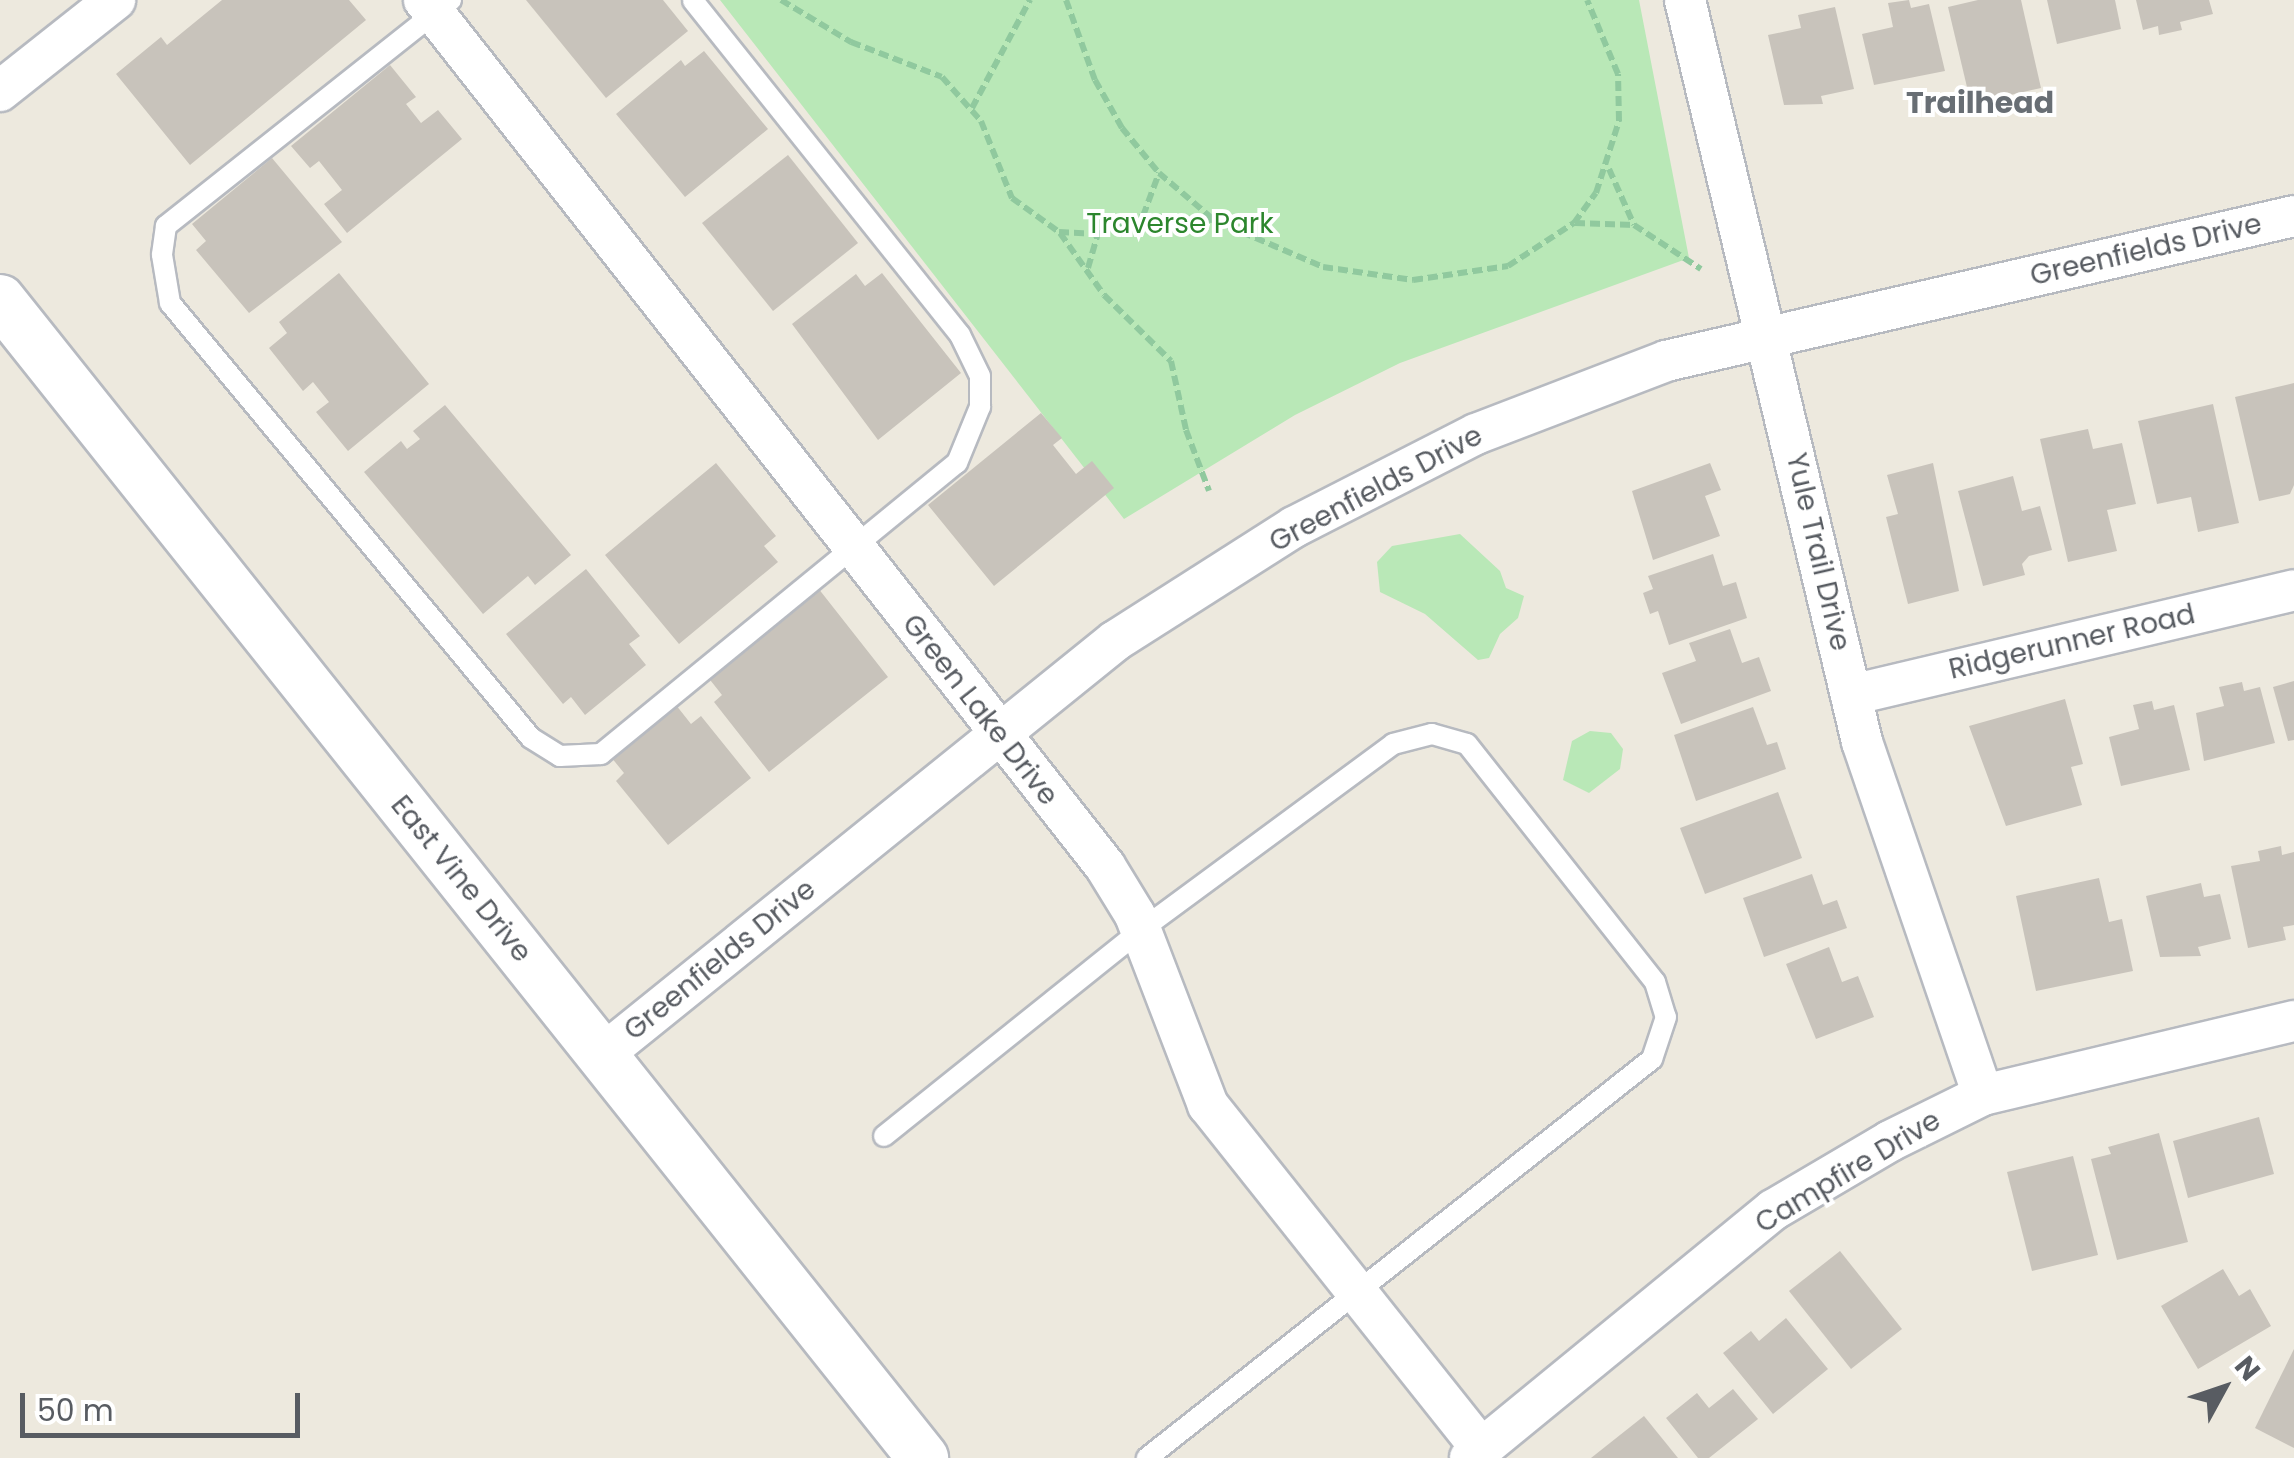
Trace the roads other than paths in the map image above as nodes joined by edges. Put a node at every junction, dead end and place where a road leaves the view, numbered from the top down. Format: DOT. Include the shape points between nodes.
graph roads {
  1 [pos="115,0"];
  2 [pos="692,0"];
  3 [pos="1685,0"];
  4 [pos="437,4"];
  5 [pos="0,91"];
  6 [pos="2294,216"];
  7 [pos="0,300"];
  8 [pos="1769,338"];
  9 [pos="852,548"];
  10 [pos="2294,590"];
  11 [pos="1851,695"];
  12 [pos="998,736"];
  13 [pos="1141,930"];
  14 [pos="2294,1021"];
  15 [pos="602,1056"];
  16 [pos="1983,1095"];
  17 [pos="884,1136"];
  18 [pos="1356,1294"];
  19 [pos="1476,1453"];
  20 [pos="923,1458"];
  21 [pos="1147,1458"];
  1 -- 5 [label="street"];
  2 -- 9 [label="lane" via="960,335 980,376 980,407 957,463"];
  3 -- 8 [label="street, Yule Trail Drive"];
  4 -- 9 [label="street, Green Lake Drive"];
  4 -- 9 [label="lane" via="166,226 162,255 170,303 531,738 560,756 601,754"];
  6 -- 8 [label="street, Greenfields Drive"];
  7 -- 15 [label="street, East Vine Drive"];
  8 -- 11 [label="street, Yule Trail Drive"];
  8 -- 12 [label="street, Greenfields Drive" via="1666,361 1476,434 1294,527 1115,641"];
  9 -- 12 [label="street, Green Lake Drive"];
  10 -- 11 [label="street, Ridgerunner Road"];
  11 -- 16 [label="street, Yule Trail Drive"];
  12 -- 13 [label="street, Green Lake Drive" via="1105,866"];
  12 -- 15 [label="street, Greenfields Drive"];
  13 -- 17 [label="lane"];
  13 -- 18 [label="street, Green Lake Drive" via="1208,1106"];
  13 -- 18 [label="lane" via="1393,744 1432,734 1467,744 1654,982 1666,1017 1652,1059"];
  14 -- 16 [label="street, Campfire Drive"];
  15 -- 20 [label="street, East Vine Drive"];
  16 -- 19 [label="street, Campfire Drive" via="1772,1210"];
  18 -- 19 [label="street, Green Lake Drive"];
  18 -- 21 [label="lane"];
}
